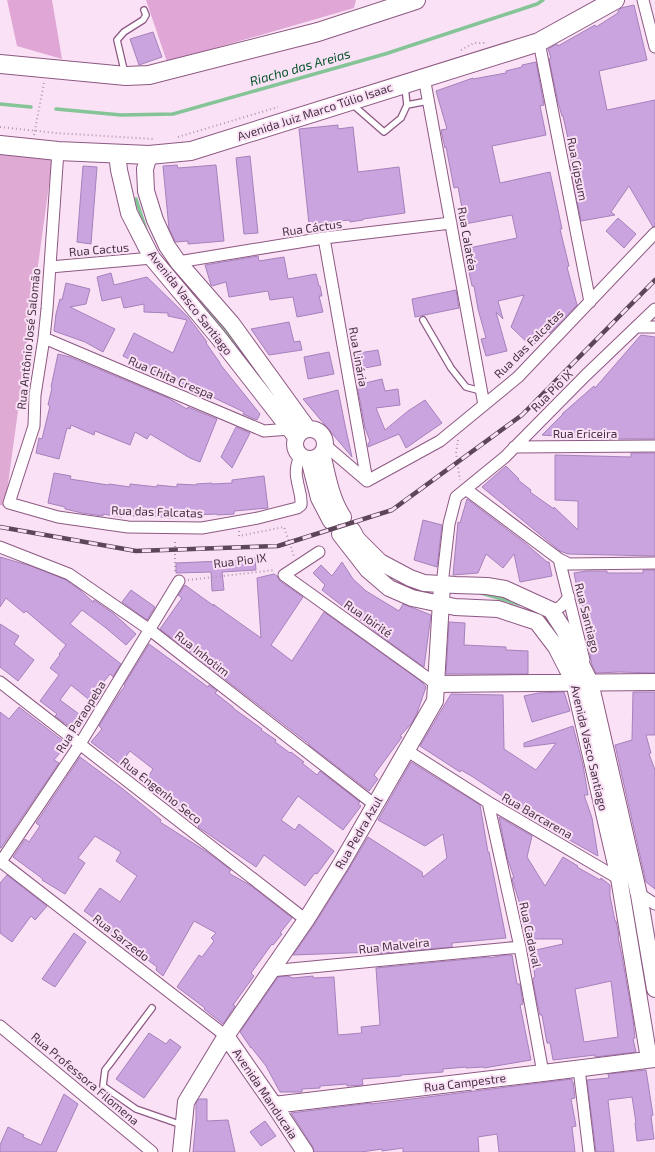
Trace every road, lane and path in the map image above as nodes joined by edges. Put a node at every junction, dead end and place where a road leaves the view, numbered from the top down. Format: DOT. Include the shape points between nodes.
graph roads {
  1 [pos="615,0"];
  2 [pos="643,0"];
  3 [pos="411,1"];
  4 [pos="144,10"];
  5 [pos="539,42"];
  6 [pos="487,43"];
  7 [pos="655,47"];
  8 [pos="460,51"];
  9 [pos="0,64"];
  10 [pos="46,68"];
  11 [pos="126,76"];
  12 [pos="424,77"];
  13 [pos="404,84"];
  14 [pos="349,101"];
  15 [pos="428,101"];
  16 [pos="407,105"];
  17 [pos="280,107"];
  18 [pos="0,127"];
  19 [pos="175,138"];
  20 [pos="159,139"];
  21 [pos="33,140"];
  22 [pos="0,145"];
  23 [pos="58,151"];
  24 [pos="117,153"];
  25 [pos="149,155"];
  26 [pos="451,223"];
  27 [pos="655,233"];
  28 [pos="324,238"];
  29 [pos="152,258"];
  30 [pos="178,262"];
  31 [pos="50,267"];
  32 [pos="590,302"];
  33 [pos="655,309"];
  34 [pos="423,320"];
  35 [pos="637,327"];
  36 [pos="655,327"];
  37 [pos="44,338"];
  38 [pos="482,391"];
  39 [pos="484,405"];
  40 [pos="463,422"];
  41 [pos="298,432"];
  42 [pos="655,446"];
  43 [pos="514,447"];
  44 [pos="314,453"];
  45 [pos="367,481"];
  46 [pos="464,491"];
  47 [pos="9,503"];
  48 [pos="238,522"];
  49 [pos="341,526"];
  50 [pos="176,528"];
  51 [pos="0,547"];
  52 [pos="319,552"];
  53 [pos="559,559"];
  54 [pos="655,563"];
  55 [pos="297,567"];
  56 [pos="284,576"];
  57 [pos="177,584"];
  58 [pos="442,585"];
  59 [pos="569,597"];
  60 [pos="441,604"];
  61 [pos="551,610"];
  62 [pos="150,630"];
  63 [pos="0,682"];
  64 [pos="574,682"];
  65 [pos="590,682"];
  66 [pos="655,682"];
  67 [pos="436,684"];
  68 [pos="80,744"];
  69 [pos="406,750"];
  70 [pos="488,802"];
  71 [pos="375,805"];
  72 [pos="0,862"];
  73 [pos="619,878"];
  74 [pos="639,895"];
  75 [pos="655,904"];
  76 [pos="306,920"];
  77 [pos="520,947"];
  78 [pos="270,971"];
  79 [pos="655,989"];
  80 [pos="152,1008"];
  81 [pos="0,1026"];
  82 [pos="226,1036"];
  83 [pos="652,1059"];
  84 [pos="579,1069"];
  85 [pos="543,1074"];
  86 [pos="274,1106"];
  87 [pos="183,1126"];
  88 [pos="152,1152"];
  89 [pos="181,1152"];
  90 [pos="304,1152"];
  91 [pos="589,1152"];
  1 -- 5 [label="main road, Avenida Juiz Marco Túlio Isaac"];
  2 -- 7 [label="street"];
  3 -- 11 [label="main road" via="318,32 149,75"];
  4 -- 11 [label="lane" via="144,20 124,32 117,40"];
  5 -- 12 [label="main road, Avenida Juiz Marco Túlio Isaac"];
  5 -- 32 [label="street, Rua Gipsum"];
  6 -- 8 [label="path" via="474,43"];
  9 -- 10 [label="main road"];
  10 -- 11 [label="main road"];
  10 -- 21 [label="path"];
  12 -- 13 [label="main road, Avenida Juiz Marco Túlio Isaac"];
  12 -- 15 [label="street, Rua Calatéa"];
  13 -- 14 [label="main road, Avenida Juiz Marco Túlio Isaac"];
  13 -- 16 [label="lane"];
  14 -- 16 [label="lane" via="384,132 401,118"];
  14 -- 25 [label="main road, Avenida Juiz Marco Túlio Isaac" via="191,151"];
  15 -- 16 [label="lane"];
  15 -- 26 [label="street, Rua Calatéa"];
  17 -- 19 [label="path"];
  18 -- 21 [label="path"];
  20 -- 21 [label="path" via="56,133"];
  21 -- 22 [label="main road, Avenida Juiz Marco Túlio Isaac"];
  21 -- 23 [label="main road, Avenida Juiz Marco Túlio Isaac"];
  23 -- 24 [label="main road, Avenida Juiz Marco Túlio Isaac"];
  23 -- 31 [label="street, Rua Antônio José Salomão"];
  24 -- 25 [label="main road, Avenida Juiz Marco Túlio Isaac"];
  24 -- 29 [label="street, Avenida Vasco Santiago" via="129,213"];
  25 -- 30 [label="street, Avenida Vasco Santiago" via="146,191 155,220"];
  26 -- 28 [label="street, Rua Cáctus"];
  26 -- 38 [label="street, Rua Calatéa"];
  27 -- 32 [label="street, Rua das Falcatas"];
  28 -- 30 [label="street, Rua Cáctus"];
  28 -- 45 [label="street, Rua Linária"];
  29 -- 31 [label="street, Rua Cactus"];
  29 -- 41 [label="street, Avenida Vasco Santiago"];
  30 -- 41 [label="street, Avenida Vasco Santiago" via="232,324"];
  31 -- 37 [label="street, Rua Antônio José Salomão"];
  32 -- 39 [label="street, Rua das Falcatas" via="518,377"];
  33 -- 35 [label="street, Rua Pio IX"];
  34 -- 38 [label="lane" via="451,368 466,387"];
  35 -- 36 [label="street"];
  35 -- 43 [label="street, Rua Pio IX"];
  37 -- 41 [label="street, Rua Chita Crespa" via="264,431"];
  37 -- 47 [label="street, Rua Antônio José Salomão" via="35,395 34,426"];
  38 -- 39 [label="street, Rua Calatéa"];
  39 -- 40 [label="street, Rua das Falcatas"];
  40 -- 45 [label="street, Rua das Falcatas" via="440,441"];
  40 -- 46 [label="path" via="456,453"];
  41 -- 44 [label="street, Avenida Vasco Santiago" via="295,442 297,452"];
  41 -- 44 [label="street, Avenida Vasco Santiago" via="313,429 322,435 324,440"];
  42 -- 43 [label="street, Rua Ericeira"];
  43 -- 46 [label="street, Rua Pio IX"];
  44 -- 45 [label="street"];
  44 -- 48 [label="street, Rua das Falcatas" via="297,463 296,478 302,498 301,505"];
  44 -- 49 [label="street, Avenida Vasco Santiago" via="319,498"];
  46 -- 53 [label="street"];
  46 -- 58 [label="street, Rua Pedra Azul" via="456,498 449,524"];
  47 -- 50 [label="street, Rua das Falcatas" via="58,517 128,527"];
  48 -- 50 [label="street, Rua das Falcatas" via="202,528"];
  48 -- 55 [label="path" via="239,536 284,527"];
  49 -- 58 [label="street, Avenida Vasco Santiago" via="380,562 417,581"];
  49 -- 60 [label="street, Avenida Vasco Santiago" via="368,570 389,588 412,598"];
  50 -- 57 [label="path"];
  51 -- 62 [label="street, Rua Inhotim" via="69,574"];
  52 -- 55 [label="street"];
  53 -- 54 [label="street" via="569,564"];
  53 -- 59 [label="street, Rua Santiago"];
  55 -- 56 [label="street"];
  56 -- 57 [label="path, Rua Pio IX" via="276,570"];
  56 -- 67 [label="street, Rua Ibirité"];
  57 -- 62 [label="street, Rua Paraopeba"];
  58 -- 60 [label="street, Rua Pedra Azul"];
  58 -- 61 [label="street, Avenida Vasco Santiago" via="505,589"];
  59 -- 61 [label="street" via="557,609"];
  59 -- 65 [label="street, Rua Santiago"];
  60 -- 64 [label="street, Avenida Vasco Santiago" via="498,609 537,622 556,647"];
  60 -- 67 [label="street, Rua Pedra Azul"];
  61 -- 65 [label="street, Avenida Vasco Santiago"];
  62 -- 68 [label="street, Rua Paraopeba"];
  62 -- 71 [label="street, Rua Inhotim"];
  63 -- 68 [label="street, Rua Engenho Seco"];
  64 -- 65 [label="street"];
  64 -- 67 [label="street"];
  64 -- 73 [label="street, Avenida Vasco Santiago"];
  65 -- 66 [label="street"];
  65 -- 74 [label="street, Avenida Vasco Santiago"];
  67 -- 69 [label="street, Rua Pedra Azul" via="434,701"];
  68 -- 72 [label="street, Rua Paraopeba"];
  68 -- 76 [label="street, Rua Engenho Seco"];
  69 -- 70 [label="street, Rua Barcarena"];
  69 -- 71 [label="street, Rua Pedra Azul"];
  70 -- 73 [label="street, Rua Barcarena"];
  70 -- 77 [label="street, Rua Cadaval"];
  71 -- 76 [label="street, Rua Pedra Azul"];
  72 -- 82 [label="street, Rua Sarzedo"];
  73 -- 74 [label="street, Rua Barcarena"];
  73 -- 83 [label="street, Avenida Vasco Santiago"];
  74 -- 75 [label="street, Rua Barcarena"];
  74 -- 79 [label="street, Avenida Vasco Santiago"];
  76 -- 78 [label="street, Rua Pedra Azul"];
  77 -- 78 [label="street, Rua Malveira"];
  77 -- 85 [label="street, Rua Cadaval"];
  78 -- 82 [label="street, Rua Pedra Azul"];
  80 -- 87 [label="lane" via="109,1065 104,1075 103,1086 136,1109"];
  81 -- 88 [label="street, Rua Professora Filomena"];
  82 -- 86 [label="street, Avenida Manducaia"];
  82 -- 87 [label="street, Rua Pedra Azul" via="186,1102"];
  83 -- 84 [label="street, Rua Campestre"];
  84 -- 85 [label="street, Rua Campestre"];
  84 -- 91 [label="street"];
  85 -- 86 [label="street, Rua Campestre"];
  86 -- 90 [label="street, Avenida Manducaia"];
  87 -- 89 [label="street, Rua Pedra Azul"];
}
